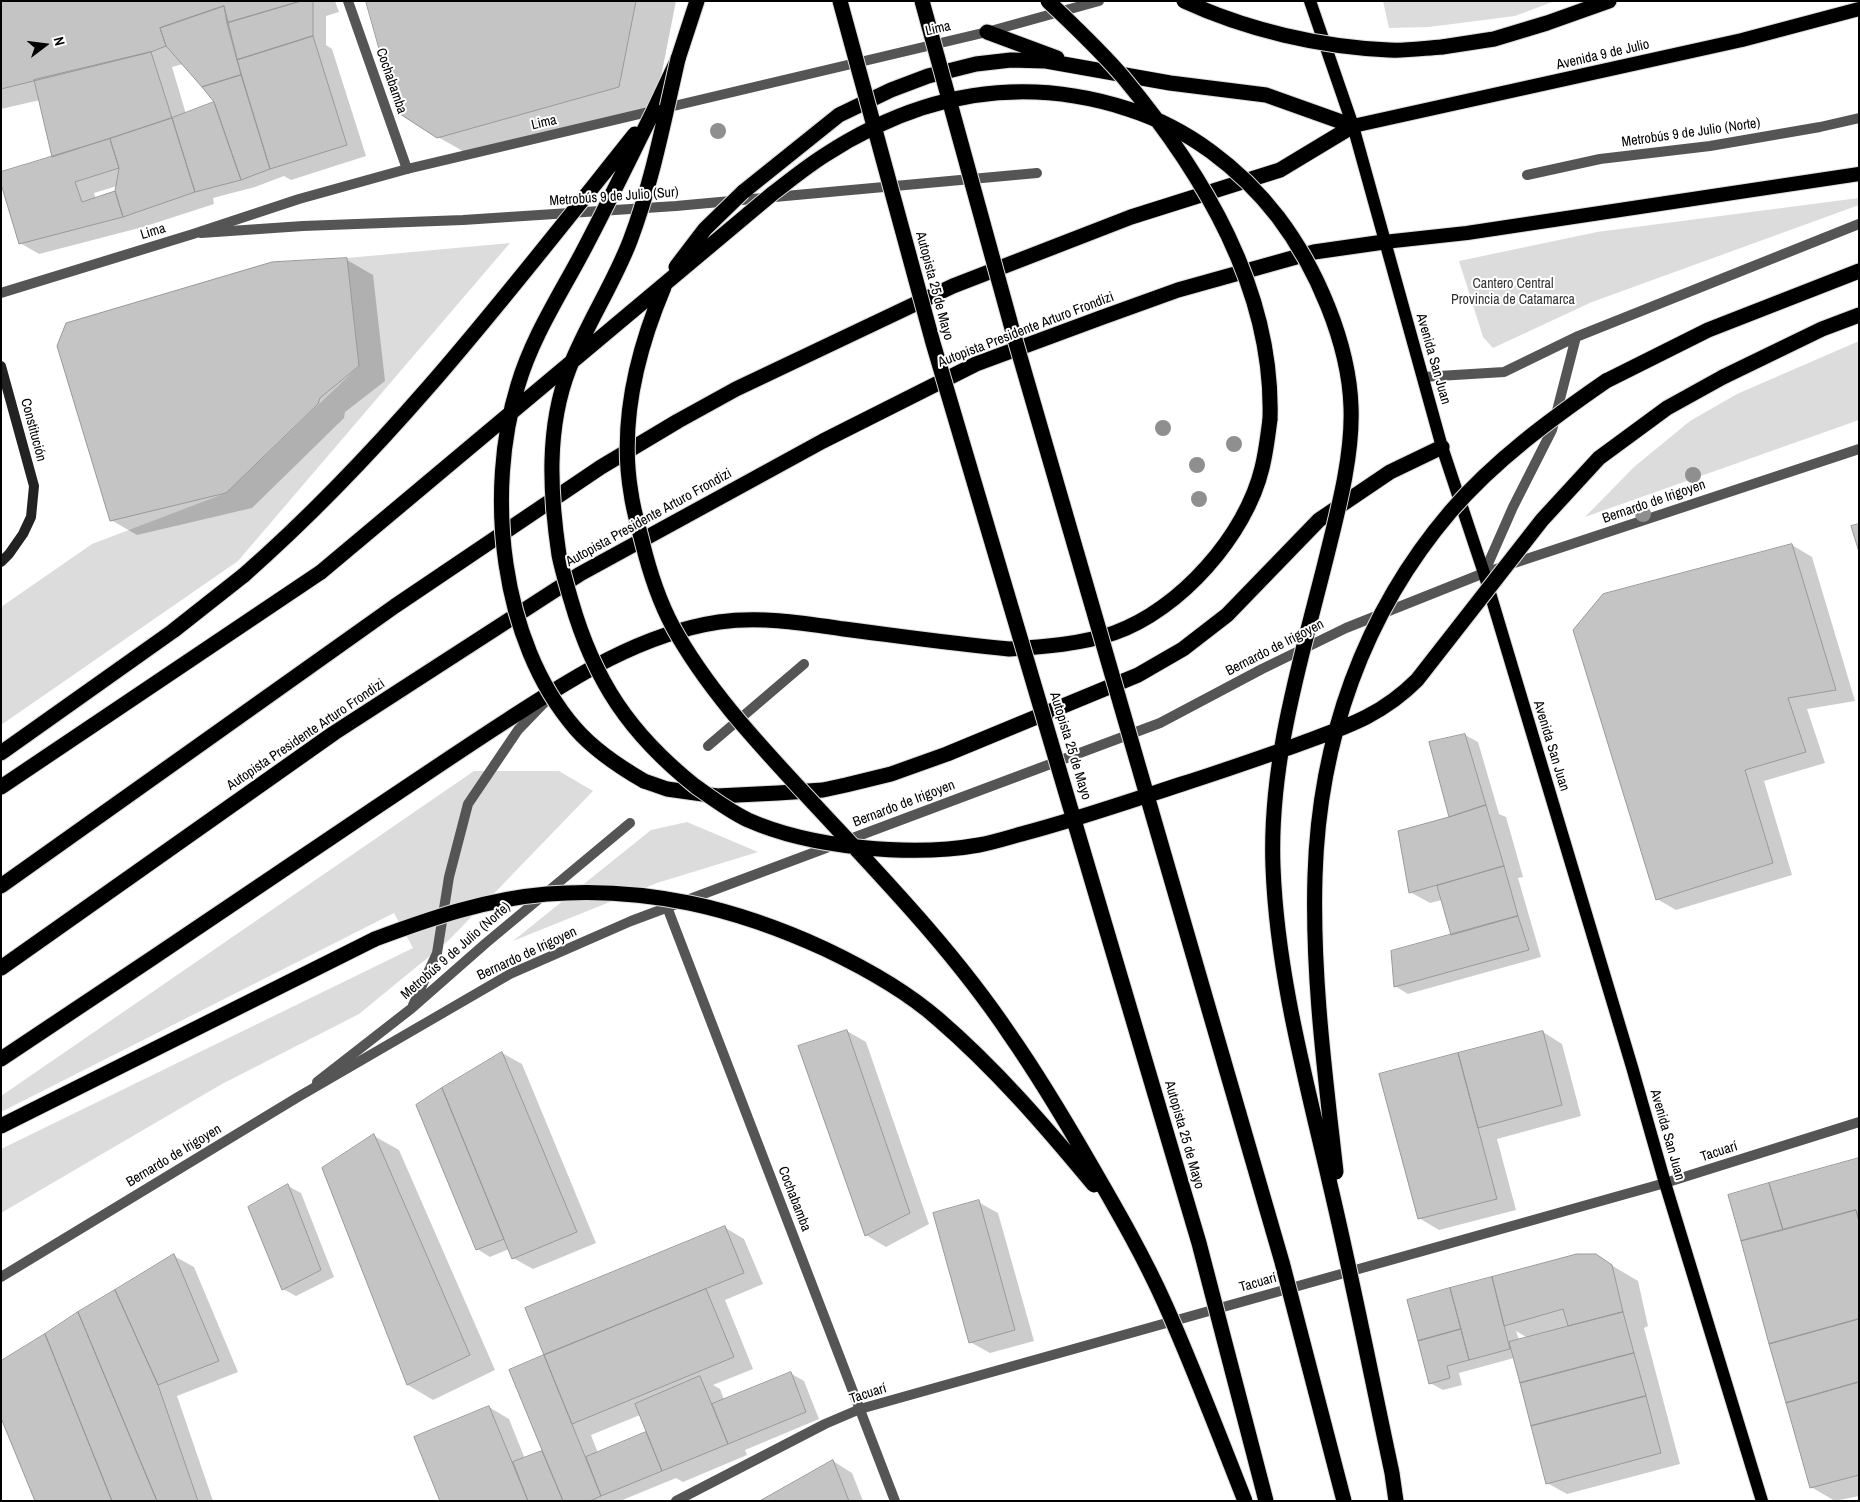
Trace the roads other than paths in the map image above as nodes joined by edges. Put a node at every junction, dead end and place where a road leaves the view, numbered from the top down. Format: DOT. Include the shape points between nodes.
graph roads {
  1 [pos="348,1"];
  2 [pos="697,1"];
  3 [pos="840,1"];
  4 [pos="922,1"];
  5 [pos="1048,1"];
  6 [pos="1100,1"];
  7 [pos="1184,1"];
  8 [pos="1310,1"];
  9 [pos="1609,1"];
  10 [pos="1859,9"];
  11 [pos="987,32"];
  12 [pos="678,59"];
  13 [pos="1082,67"];
  14 [pos="654,110"];
  15 [pos="1859,118"];
  16 [pos="1352,126"];
  17 [pos="407,169"];
  18 [pos="1037,173"];
  19 [pos="1859,174"];
  20 [pos="1528,176"];
  21 [pos="1859,224"];
  22 [pos="193,234"];
  23 [pos="1384,242"];
  24 [pos="1859,271"];
  25 [pos="1,292"];
  26 [pos="1859,315"];
  27 [pos="1576,337"];
  28 [pos="1,366"];
  29 [pos="1422,377"];
  30 [pos="1442,447"];
  31 [pos="1859,449"];
  32 [pos="1,562"];
  33 [pos="1484,573"];
  34 [pos="804,664"];
  35 [pos="559,687"];
  36 [pos="39,727"];
  37 [pos="708,746"];
  38 [pos="1,747"];
  39 [pos="1,754"];
  40 [pos="1,787"];
  41 [pos="630,823"];
  42 [pos="1,886"];
  43 [pos="667,908"];
  44 [pos="1,968"];
  45 [pos="412,1008"];
  46 [pos="1,1060"];
  47 [pos="298,1097"];
  48 [pos="1859,1122"];
  49 [pos="1,1126"];
  50 [pos="1665,1183"];
  51 [pos="1122,1219"];
  52 [pos="1343,1241"];
  53 [pos="1,1277"];
  54 [pos="860,1409"];
  55 [pos="676,1501"];
  56 [pos="895,1501"];
  57 [pos="1245,1501"];
  58 [pos="1266,1501"];
  59 [pos="1344,1501"];
  60 [pos="1396,1501"];
  61 [pos="1762,1501"];
  1 -- 17 [label="street, Cochabamba"];
  2 -- 12 [label="highway"];
  3 -- 58 [label="highway, Autopista 25 de Mayo, bridge" via="933,343 1199,1243"];
  4 -- 59 [label="highway, bridge" via="1014,336 1282,1262"];
  5 -- 35 [label="highway, bridge" via="1122,76 1174,144 1214,208 1245,272 1260,326 1269,380 1270,419 1262,469 1252,497 1219,554 1177,596 1134,625 1113,633 1039,648 1008,649 795,622 721,622 658,637 604,660"];
  6 -- 11 [label="street, Lima"];
  7 -- 9 [label="highway, bridge" via="1259,28 1337,45 1390,50 1494,38"];
  8 -- 16 [label="main road, Avenida San Juan"];
  10 -- 16 [label="highway, Avenida 9 de Julio" via="1742,40"];
  11 -- 13 [label="highway"];
  11 -- 17 [label="street, Lima"];
  12 -- 14 [label="highway, bridge"];
  12 -- 26 [label="highway, bridge" via="637,221 628,247 571,365 557,410 552,471 560,560 577,622 598,674 625,716 645,739 668,763 727,808 748,820 813,840 914,851 980,845 1056,825 1222,772 1376,713 1395,701 1417,680 1548,514 1599,458 1643,424 1691,394 1822,329"];
  13 -- 16 [label="highway" via="1170,83 1266,95"];
  13 -- 51 [label="highway, bridge" via="1011,60 976,64 919,79 839,115 743,192 705,229 664,288 634,377 627,435 630,491 645,555 672,624 690,656 766,751 915,913 974,984 1063,1117"];
  14 -- 30 [label="highway, bridge" via="529,354 517,386 504,448 501,489 507,569 518,622 536,667 575,727 618,766 644,781 667,789 717,796 823,790 891,774 947,754 1138,675 1184,649 1227,615 1319,520 1390,472"];
  14 -- 36 [label="highway, bridge" via="491,314 336,489 244,575 173,631"];
  15 -- 20 [label="street, Metrobús 9 de Julio (Norte)" via="1710,146 1600,159"];
  16 -- 23 [label="main road, Avenida San Juan"];
  16 -- 42 [label="highway" via="1280,170 1132,217 953,286 736,389 678,421 594,472 403,601"];
  17 -- 22 [label="street, Lima" via="299,199"];
  18 -- 22 [label="street, Metrobús 9 de Julio (Sur)" via="676,206"];
  19 -- 23 [label="highway" via="1467,233"];
  21 -- 27 [label="street"];
  22 -- 25 [label="street, Lima"];
  23 -- 29 [label="main road, Avenida San Juan"];
  23 -- 44 [label="highway, Autopista Presidente Arturo Frondizi" via="1314,252 1178,290 976,364 823,441 572,579 334,733"];
  24 -- 52 [label="highway, bridge" via="1708,330 1606,381 1532,434 1451,511 1386,602 1350,684 1326,770 1315,876 1318,1015"];
  27 -- 29 [label="street" via="1504,372"];
  27 -- 33 [label="street" via="1552,430"];
  28 -- 32 [label="main road, Constitución" via="34,486 31,517 23,534"];
  29 -- 30 [label="main road, Avenida San Juan"];
  30 -- 33 [label="main road, Avenida San Juan"];
  31 -- 33 [label="street, Bernardo de Irigoyen"];
  33 -- 43 [label="street, Bernardo de Irigoyen" via="1346,628 1160,723"];
  33 -- 50 [label="main road, Avenida San Juan"];
  34 -- 37 [label="street"];
  35 -- 45 [label="street" via="518,730 468,804 449,877 437,953"];
  35 -- 46 [label="highway"];
  36 -- 38 [label="highway"];
  36 -- 39 [label="highway"];
  40 -- 52 [label="highway, bridge" via="321,572 772,194 858,135 928,105 967,96 1020,92 1070,94 1135,111 1196,141 1238,172 1257,191 1293,236 1309,265 1331,315 1348,376 1351,407 1346,462 1334,525 1284,729 1273,827 1275,906 1288,1004"];
  41 -- 45 [label="street, Metrobús 9 de Julio (Norte)"];
  43 -- 47 [label="street, Bernardo de Irigoyen" via="510,974"];
  43 -- 54 [label="street, Cochabamba"];
  45 -- 47 [label="street, Metrobús 9 de Julio (Norte)"];
  47 -- 53 [label="street, Bernardo de Irigoyen"];
  48 -- 50 [label="street, Tacuarí"];
  49 -- 51 [label="highway, bridge" via="375,939 443,914 499,901 579,892 622,894 706,906 780,929 889,983 936,1017 974,1051 1043,1124"];
  50 -- 54 [label="street, Tacuarí"];
  50 -- 61 [label="main road, Avenida San Juan"];
  51 -- 57 [label="highway, bridge" via="1195,1373"];
  52 -- 60 [label="highway, bridge"];
  54 -- 55 [label="street, Tacuarí"];
  54 -- 56 [label="street, Cochabamba"];
}
